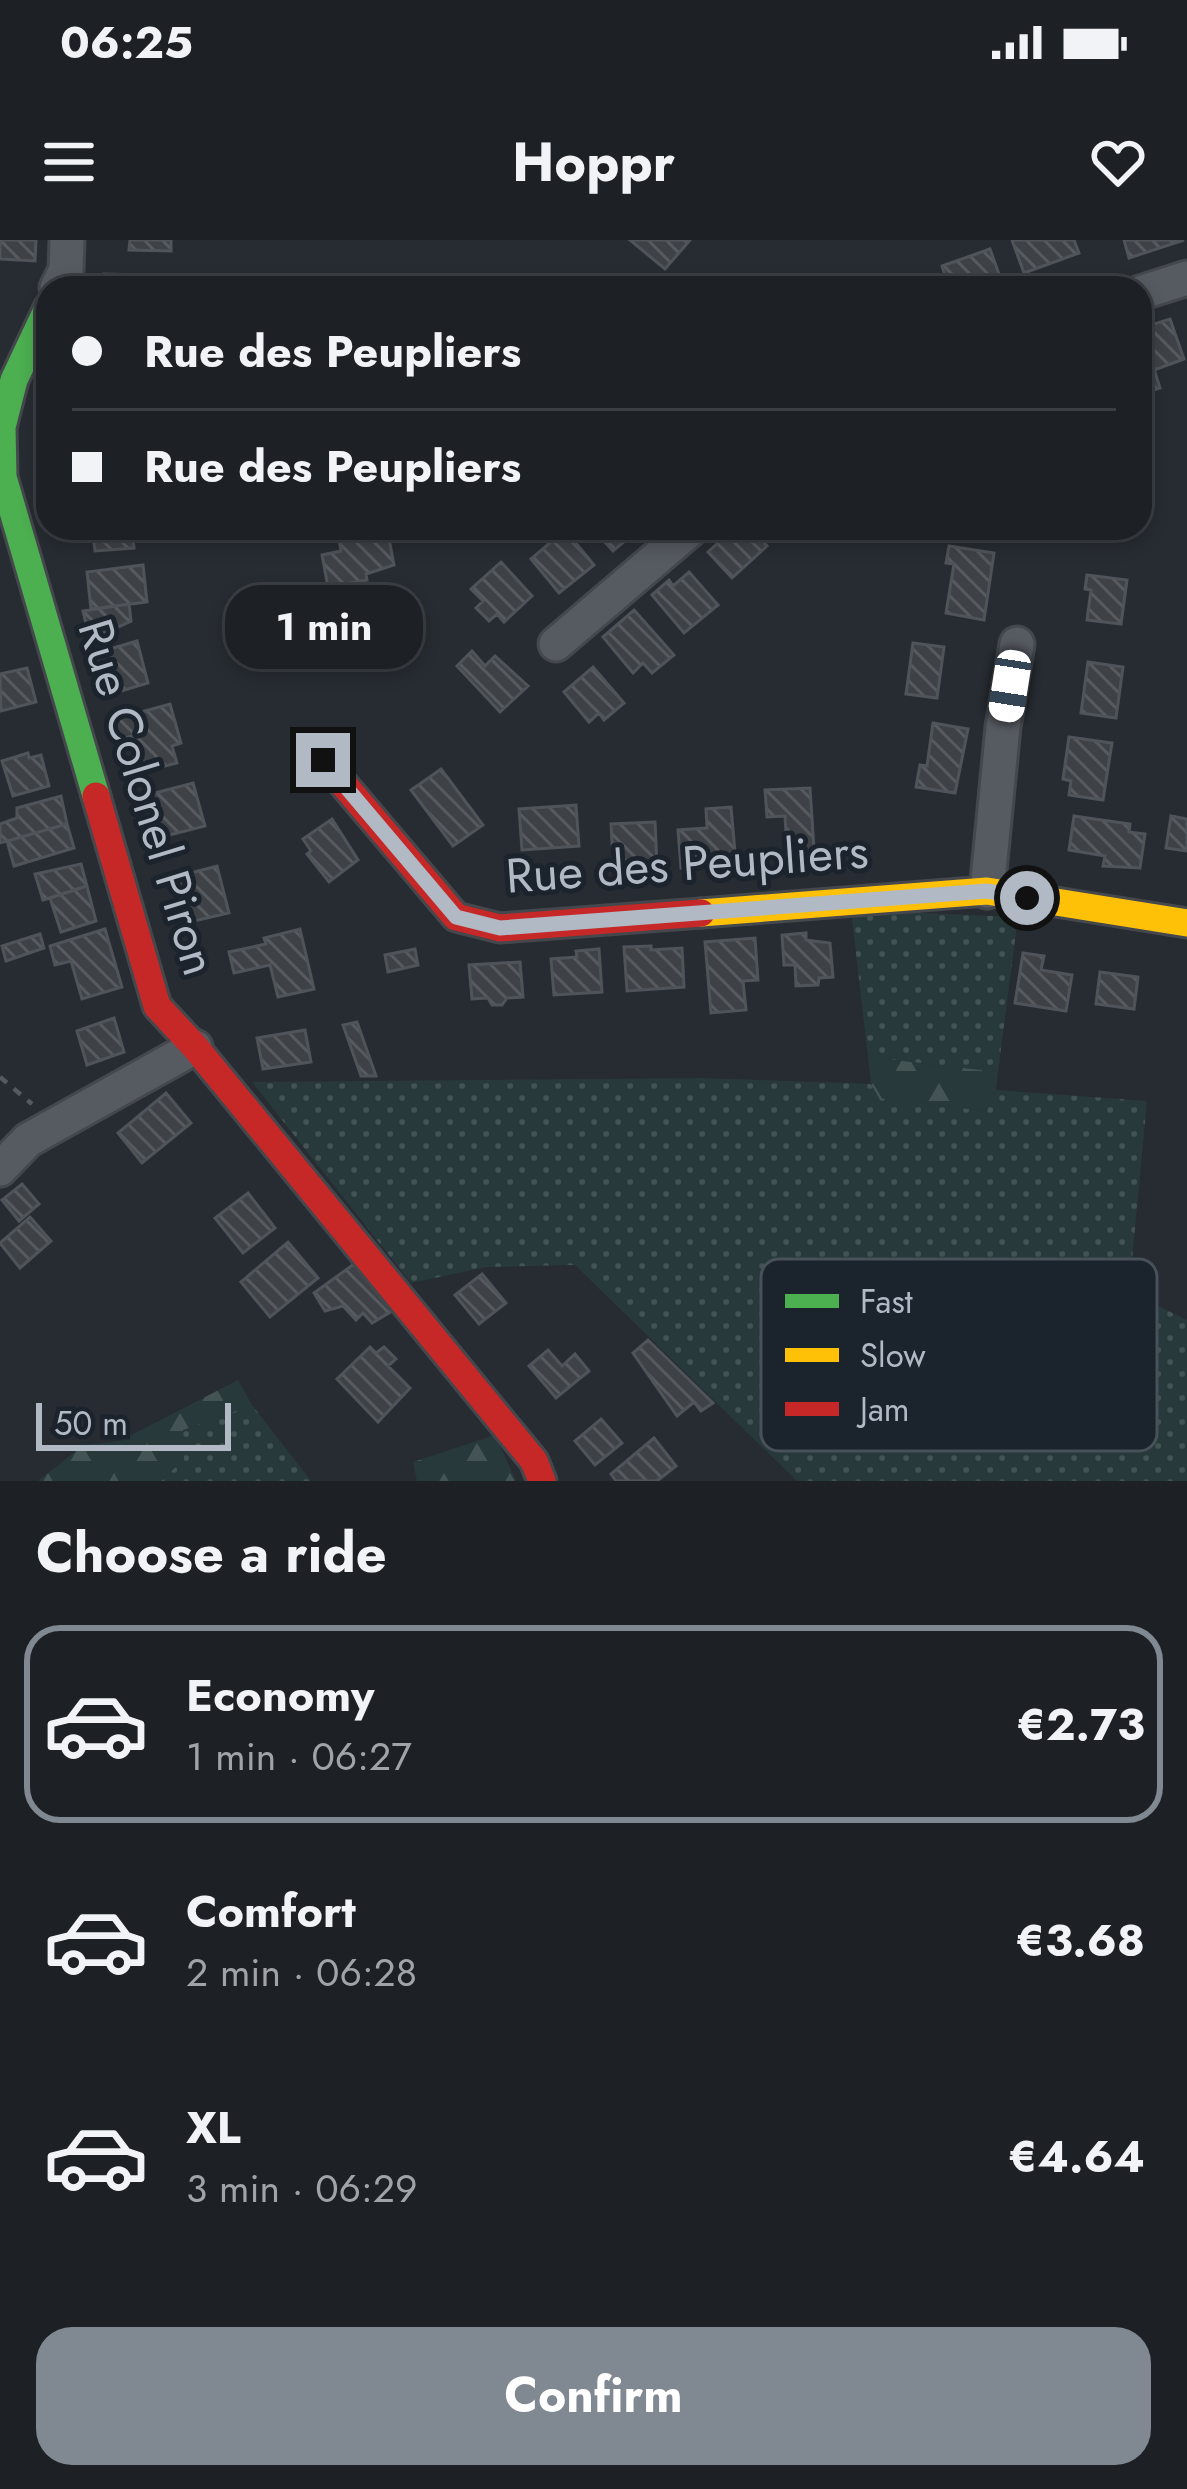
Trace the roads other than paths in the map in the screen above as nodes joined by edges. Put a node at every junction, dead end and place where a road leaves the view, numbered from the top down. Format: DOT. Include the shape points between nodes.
graph roads {
  1 [pos="67,240"];
  2 [pos="63,276"];
  3 [pos="1187,278"];
  4 [pos="1152,289"];
  5 [pos="36,329"];
  6 [pos="7,381"];
  7 [pos="678,540"];
  8 [pos="556,644"];
  9 [pos="1017,644"];
  10 [pos="323,760"];
  11 [pos="987,891"];
  12 [pos="1187,923"];
  13 [pos="196,1047"];
  14 [pos="0,1169"];
  15 [pos="542,1481"];
  1 -- 2 [label="street"];
  3 -- 4 [label="street"];
  5 -- 6 [label="street, Rue Colonel Piron"];
  6 -- 13 [label="street, Rue Colonel Piron" via="3,477 157,1006"];
  7 -- 8 [label="street"];
  9 -- 11 [label="street"];
  10 -- 11 [label="street, Rue des Peupliers" via="456,917 500,928"];
  11 -- 12 [label="street, Rue des Peupliers"];
  13 -- 14 [label="street" via="28,1140"];
  13 -- 15 [label="street, Rue Colonel Piron" via="534,1461"];
}
